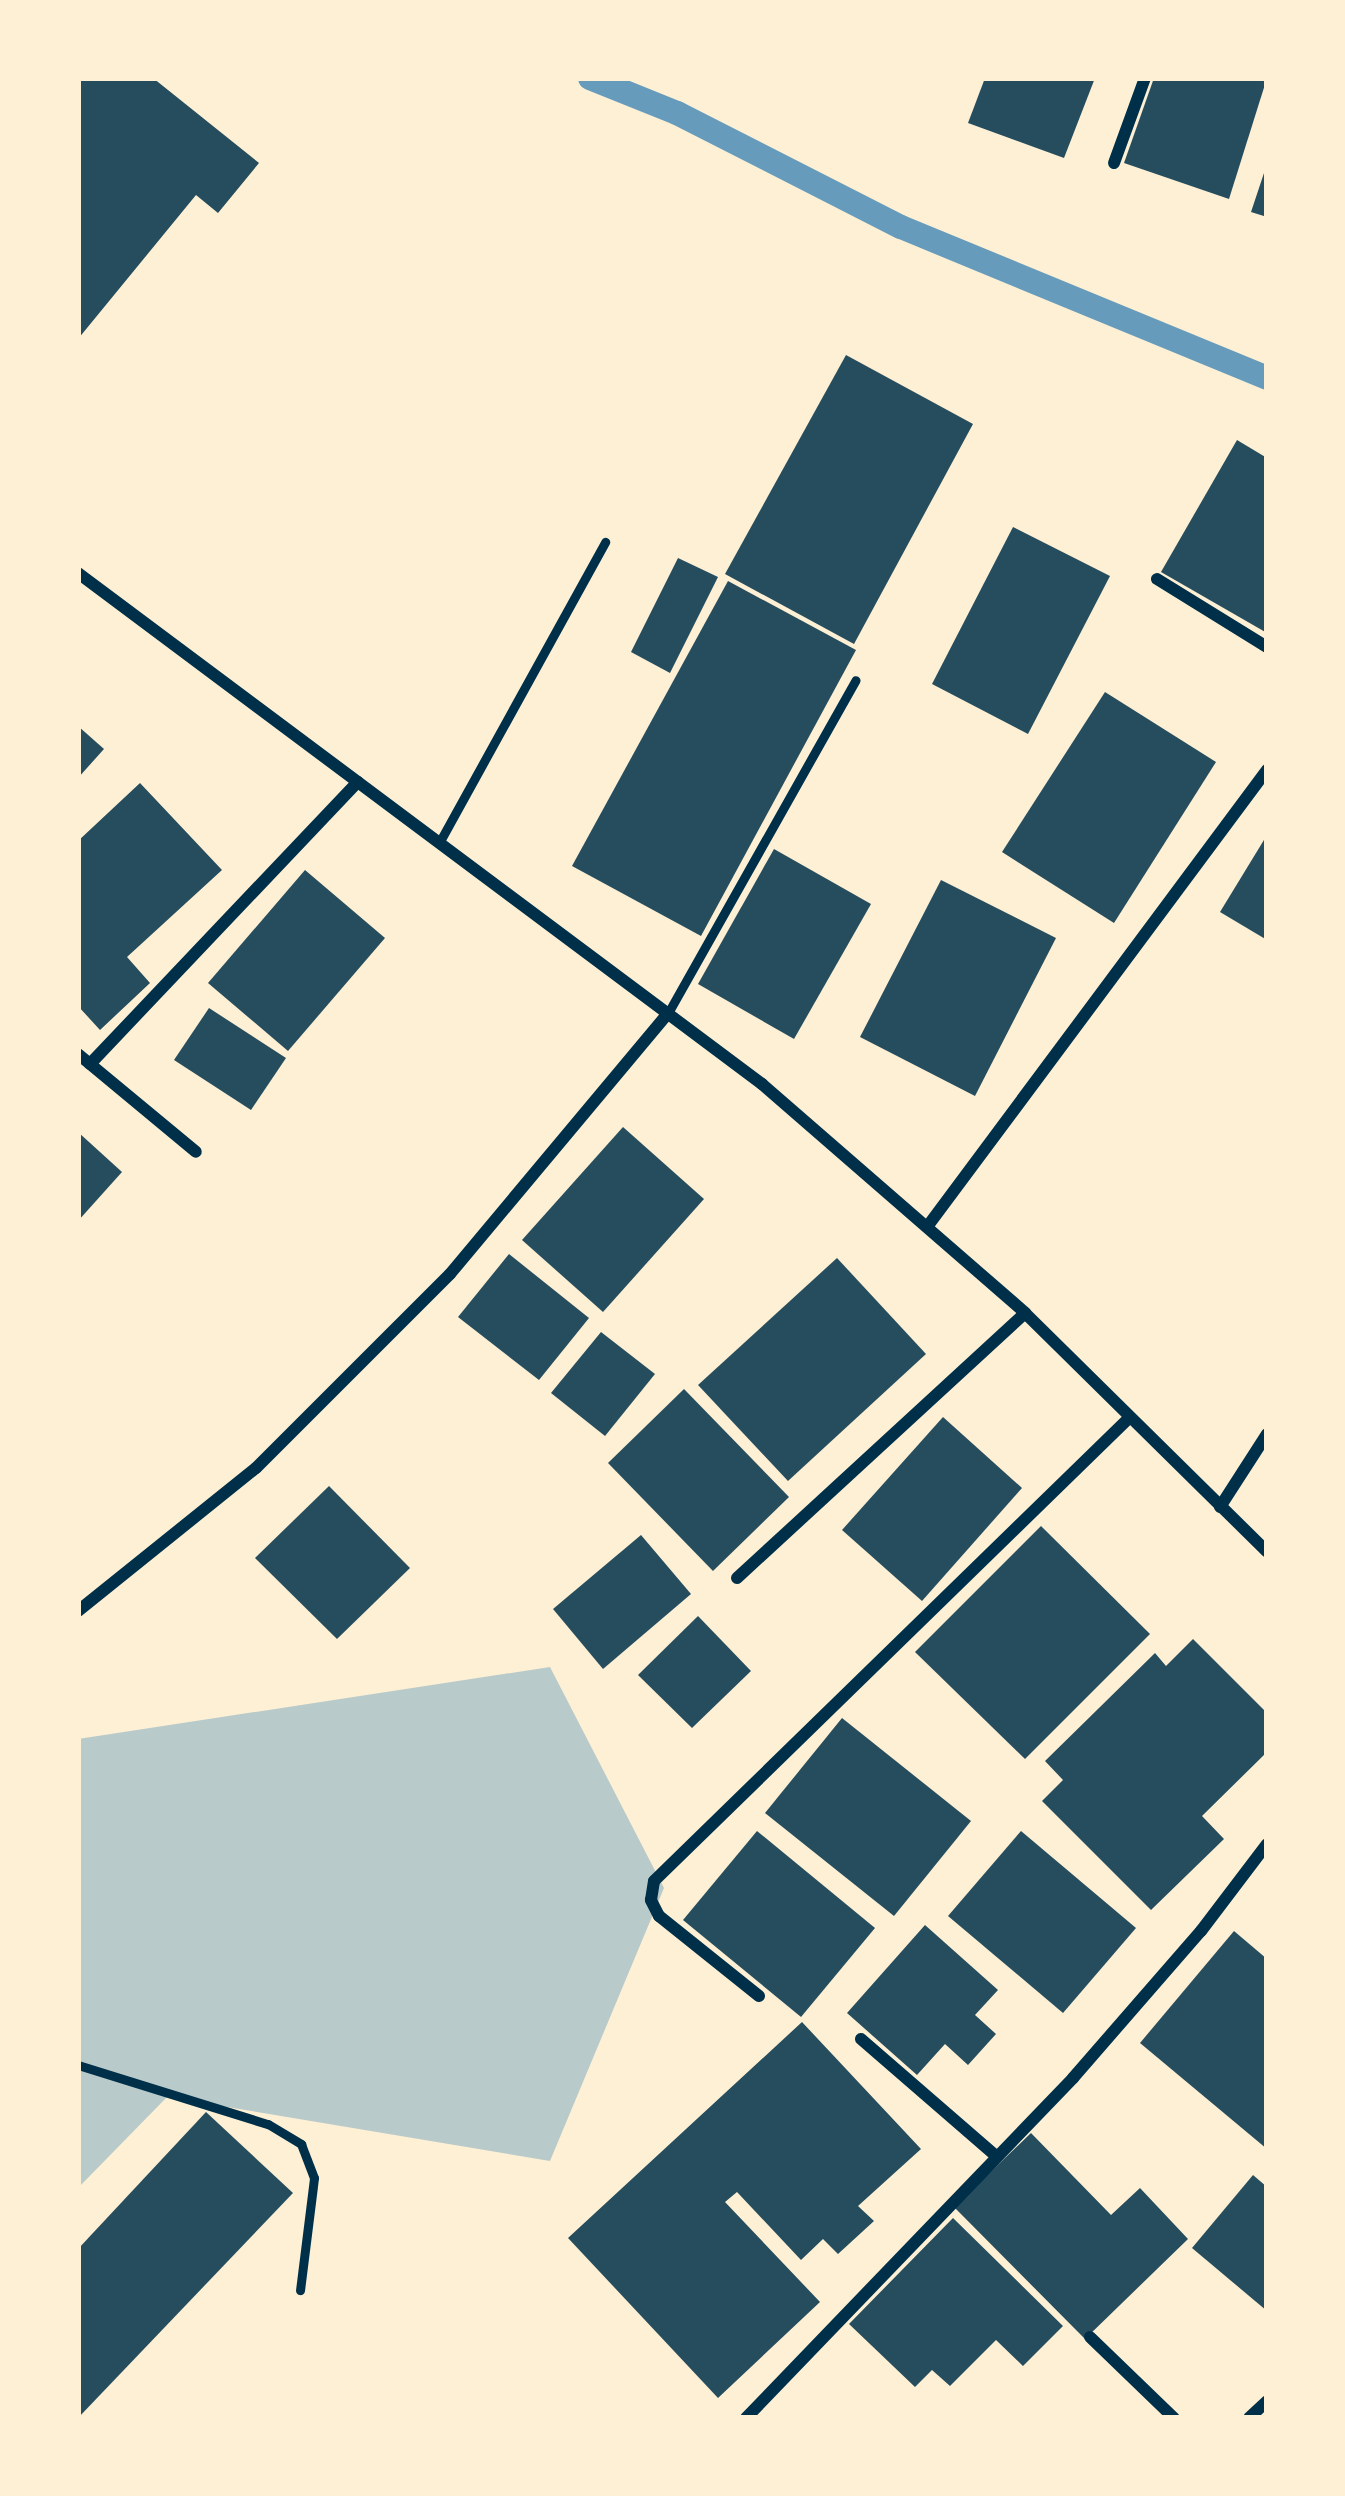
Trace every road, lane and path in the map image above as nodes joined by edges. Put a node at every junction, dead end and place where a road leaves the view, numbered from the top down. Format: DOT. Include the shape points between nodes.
graph roads {
  1 [pos="1145,78"];
  2 [pos="1114,164"];
  3 [pos="605,542"];
  4 [pos="78,573"];
  5 [pos="1157,579"];
  6 [pos="1267,647"];
  7 [pos="856,680"];
  8 [pos="1267,770"];
  9 [pos="358,782"];
  10 [pos="439,843"];
  11 [pos="668,1013"];
  12 [pos="78,1054"];
  13 [pos="90,1064"];
  14 [pos="196,1152"];
  15 [pos="927,1226"];
  16 [pos="1024,1313"];
  17 [pos="1130,1418"];
  18 [pos="1267,1434"];
  19 [pos="1220,1507"];
  20 [pos="1267,1552"];
  21 [pos="737,1578"];
  22 [pos="78,1611"];
  23 [pos="1267,1844"];
  24 [pos="759,1996"];
  25 [pos="861,2039"];
  26 [pos="78,2065"];
  27 [pos="996,2156"];
  28 [pos="300,2290"];
  29 [pos="1090,2337"];
  30 [pos="1267,2401"];
  31 [pos="746,2418"];
  32 [pos="1174,2418"];
  33 [pos="1249,2418"];
  1 -- 2 [label="street"];
  3 -- 10 [label="lane"];
  4 -- 9 [label="street"];
  5 -- 6 [label="street"];
  7 -- 11 [label="lane"];
  8 -- 15 [label="street"];
  9 -- 10 [label="street"];
  9 -- 13 [label="street"];
  10 -- 11 [label="street"];
  11 -- 15 [label="street"];
  11 -- 22 [label="street" via="451,1274 256,1468"];
  12 -- 13 [label="street"];
  13 -- 14 [label="street"];
  15 -- 16 [label="street"];
  16 -- 17 [label="street"];
  16 -- 21 [label="street"];
  17 -- 19 [label="street"];
  17 -- 24 [label="street" via="654,1881 659,1916"];
  18 -- 19 [label="street"];
  19 -- 20 [label="street"];
  23 -- 27 [label="street" via="1201,1931"];
  25 -- 27 [label="street"];
  26 -- 28 [label="lane" via="268,2125 301,2144 314,2178"];
  27 -- 31 [label="street"];
  29 -- 32 [label="street"];
  30 -- 33 [label="street"];
}
